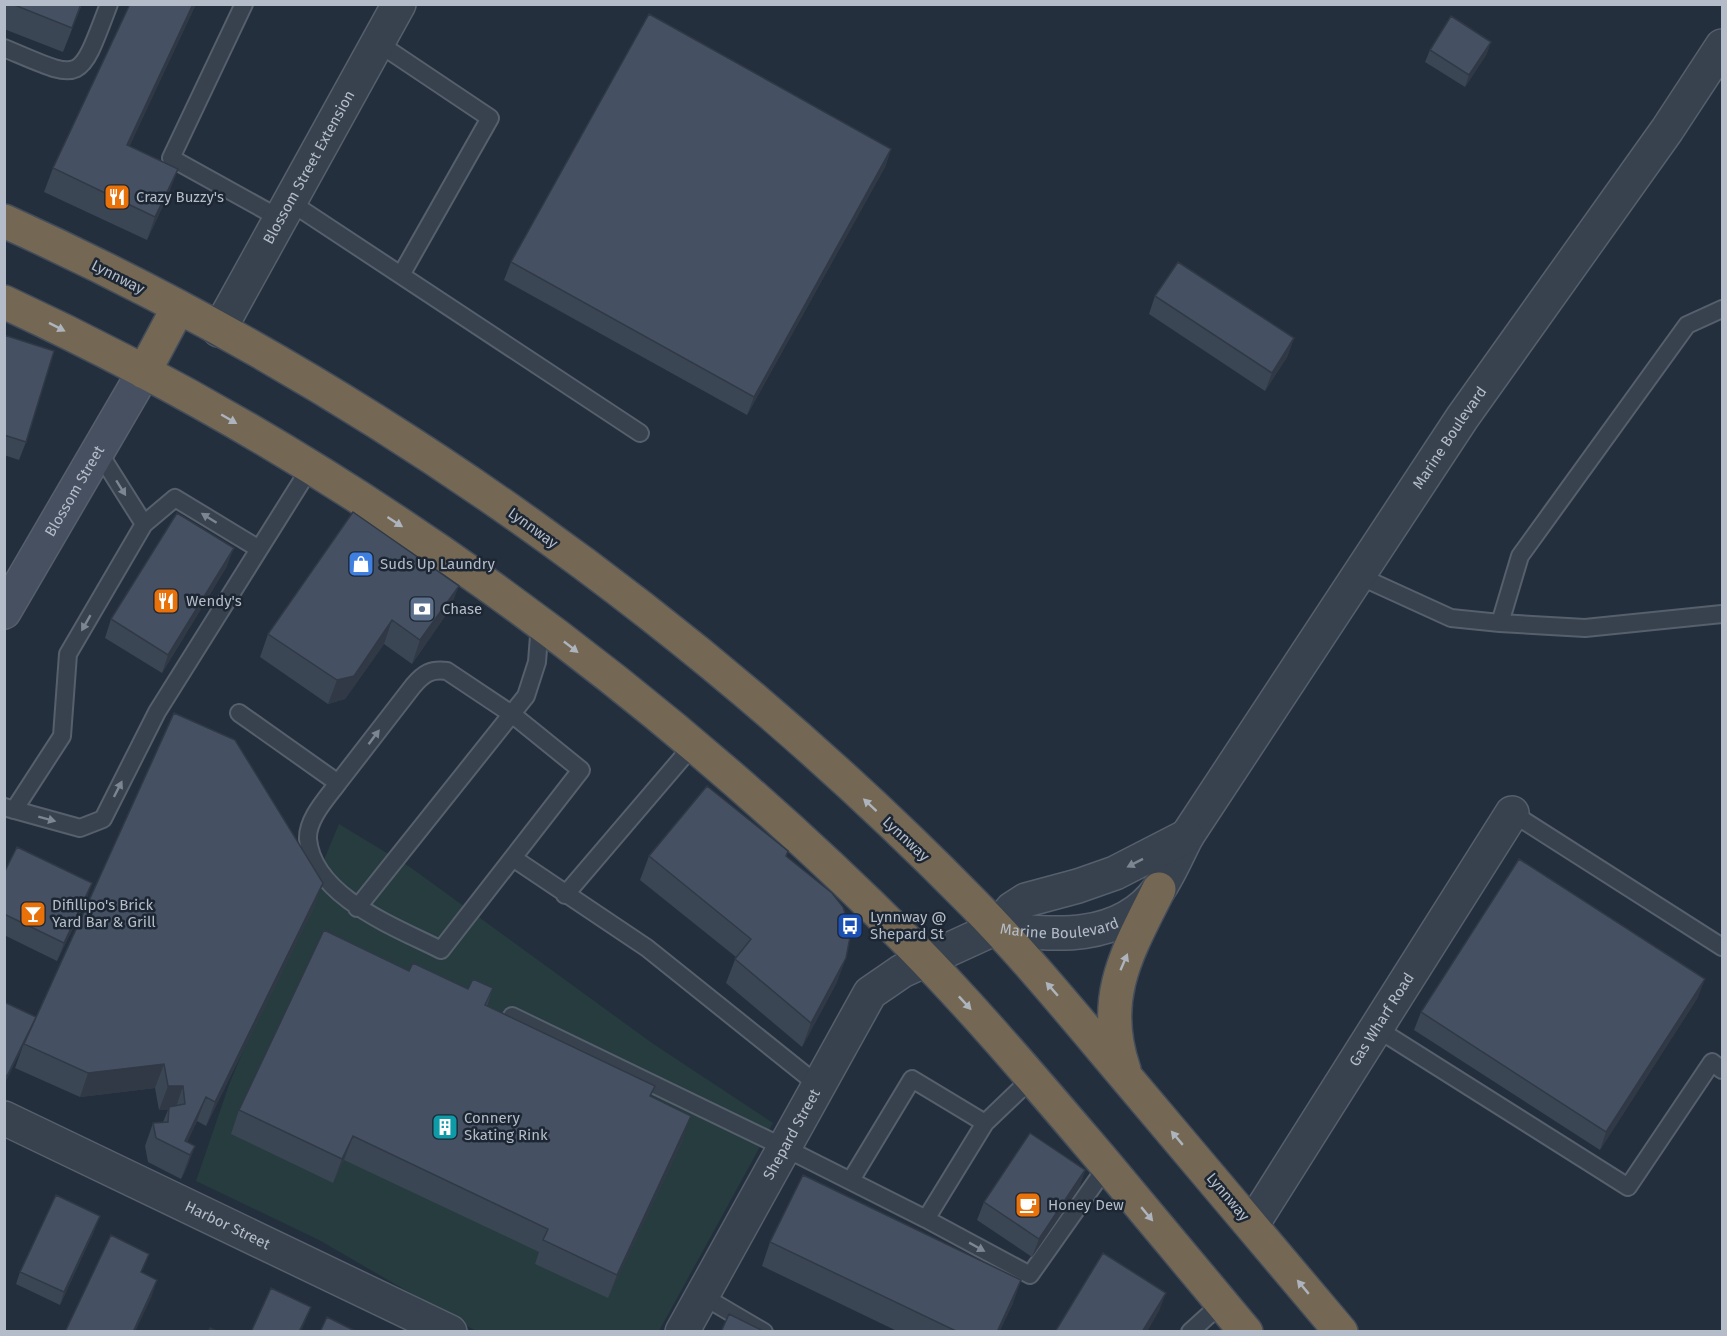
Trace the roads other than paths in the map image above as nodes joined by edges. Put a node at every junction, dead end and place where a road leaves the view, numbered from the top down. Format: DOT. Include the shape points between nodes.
graph roads {
  1 [pos="109,4"];
  2 [pos="244,4"];
  3 [pos="399,4"];
  4 [pos="378,43"];
  5 [pos="1722,46"];
  6 [pos="4,48"];
  7 [pos="285,211"];
  8 [pos="4,221"];
  9 [pos="401,275"];
  10 [pos="4,302"];
  11 [pos="177,308"];
  12 [pos="1722,309"];
  13 [pos="219,330"];
  14 [pos="144,372"];
  15 [pos="640,433"];
  16 [pos="98,452"];
  17 [pos="310,468"];
  18 [pos="144,524"];
  19 [pos="259,549"];
  20 [pos="1359,576"];
  21 [pos="4,612"];
  22 [pos="1722,614"];
  23 [pos="540,623"];
  24 [pos="1500,623"];
  25 [pos="239,713"];
  26 [pos="513,715"];
  27 [pos="693,744"];
  28 [pos="338,783"];
  29 [pos="9,809"];
  30 [pos="1512,813"];
  31 [pos="1187,836"];
  32 [pos="513,858"];
  33 [pos="1159,889"];
  34 [pos="565,895"];
  35 [pos="357,908"];
  36 [pos="996,928"];
  37 [pos="1722,947"];
  38 [pos="925,960"];
  39 [pos="512,1016"];
  40 [pos="1376,1028"];
  41 [pos="1722,1070"];
  42 [pos="1032,1078"];
  43 [pos="1128,1080"];
  44 [pos="818,1085"];
  45 [pos="4,1119"];
  46 [pos="985,1123"];
  47 [pos="783,1147"];
  48 [pos="1107,1166"];
  49 [pos="851,1180"];
  50 [pos="926,1219"];
  51 [pos="1252,1225"];
  52 [pos="701,1296"];
  53 [pos="1222,1303"];
  54 [pos="450,1332"];
  55 [pos="682,1332"];
  56 [pos="764,1332"];
  57 [pos="1190,1332"];
  58 [pos="1246,1332"];
  59 [pos="1341,1332"];
  1 -- 6 [label="lane" via="88,60 75,70 62,72"];
  2 -- 7 [label="lane" via="171,158"];
  3 -- 4 [label="street, Blossom Street Extension"];
  4 -- 7 [label="street, Blossom Street Extension"];
  4 -- 9 [label="lane" via="490,118"];
  5 -- 20 [label="street, Marine Boulevard" via="1667,130 1468,409"];
  7 -- 9 [label="lane"];
  7 -- 13 [label="street, Blossom Street Extension"];
  8 -- 11 [label="highway, Lynnway"];
  9 -- 15 [label="lane"];
  10 -- 14 [label="highway, one-way"];
  11 -- 13 [label="highway, Lynnway"];
  11 -- 14 [label="highway"];
  12 -- 24 [label="lane" via="1687,325 1520,556"];
  36 -- 13 [label="highway, Lynnway, one-way" via="929,860 766,711 629,599 436,461 333,395"];
  14 -- 16 [label="street, Blossom Street"];
  14 -- 17 [label="highway, one-way"];
  16 -- 18 [label="lane, one-way"];
  16 -- 21 [label="street, Blossom Street"];
  17 -- 19 [label="lane"];
  17 -- 23 [label="highway, one-way" via="396,522"];
  19 -- 18 [label="lane, one-way" via="176,498"];
  18 -- 29 [label="lane, one-way" via="68,654 62,736"];
  29 -- 19 [label="lane, one-way" via="80,828 103,819 157,712"];
  20 -- 24 [label="lane" via="1451,618"];
  20 -- 31 [label="street, Marine Boulevard"];
  22 -- 24 [label="lane" via="1585,628"];
  23 -- 26 [label="lane" via="534,680"];
  23 -- 27 [label="highway, one-way"];
  25 -- 28 [label="lane"];
  28 -- 26 [label="lane, one-way" via="413,686 429,672 447,671"];
  26 -- 32 [label="lane" via="581,770"];
  26 -- 35 [label="lane"];
  27 -- 34 [label="lane"];
  27 -- 38 [label="highway"];
  28 -- 35 [label="lane" via="313,820 308,839 316,863"];
  30 -- 37 [label="lane"];
  30 -- 40 [label="street, Gas Wharf Road"];
  31 -- 33 [label="street, Marine Boulevard"];
  31 -- 36 [label="street, Marine Boulevard, one-way" via="1115,873 1026,900"];
  32 -- 34 [label="lane"];
  32 -- 35 [label="lane" via="441,950"];
  33 -- 36 [label="street, Marine Boulevard" via="1135,912 1079,933 1045,935"];
  43 -- 33 [label="highway, one-way" via="1116,1039 1114,998 1120,970"];
  34 -- 44 [label="lane" via="647,948"];
  36 -- 38 [label="street"];
  43 -- 36 [label="highway, Lynnway, one-way"];
  38 -- 42 [label="highway, one-way"];
  38 -- 44 [label="street, Shepard Street" via="870,993"];
  39 -- 47 [label="lane"];
  40 -- 41 [label="lane" via="1628,1187 1712,1062"];
  40 -- 51 [label="street, Gas Wharf Road"];
  42 -- 46 [label="lane"];
  42 -- 48 [label="highway"];
  51 -- 43 [label="highway, Lynnway, one-way"];
  44 -- 47 [label="street, Shepard Street"];
  45 -- 54 [label="street, Harbor Street"];
  46 -- 49 [label="lane" via="912,1078"];
  46 -- 50 [label="lane"];
  47 -- 49 [label="lane"];
  47 -- 52 [label="street, Shepard Street"];
  50 -- 48 [label="lane, one-way" via="1030,1275"];
  48 -- 53 [label="highway, one-way"];
  49 -- 50 [label="lane"];
  59 -- 51 [label="highway, Lynnway, one-way"];
  52 -- 55 [label="street, Shepard Street"];
  52 -- 56 [label="lane"];
  53 -- 57 [label="lane"];
  53 -- 58 [label="highway"];
}
